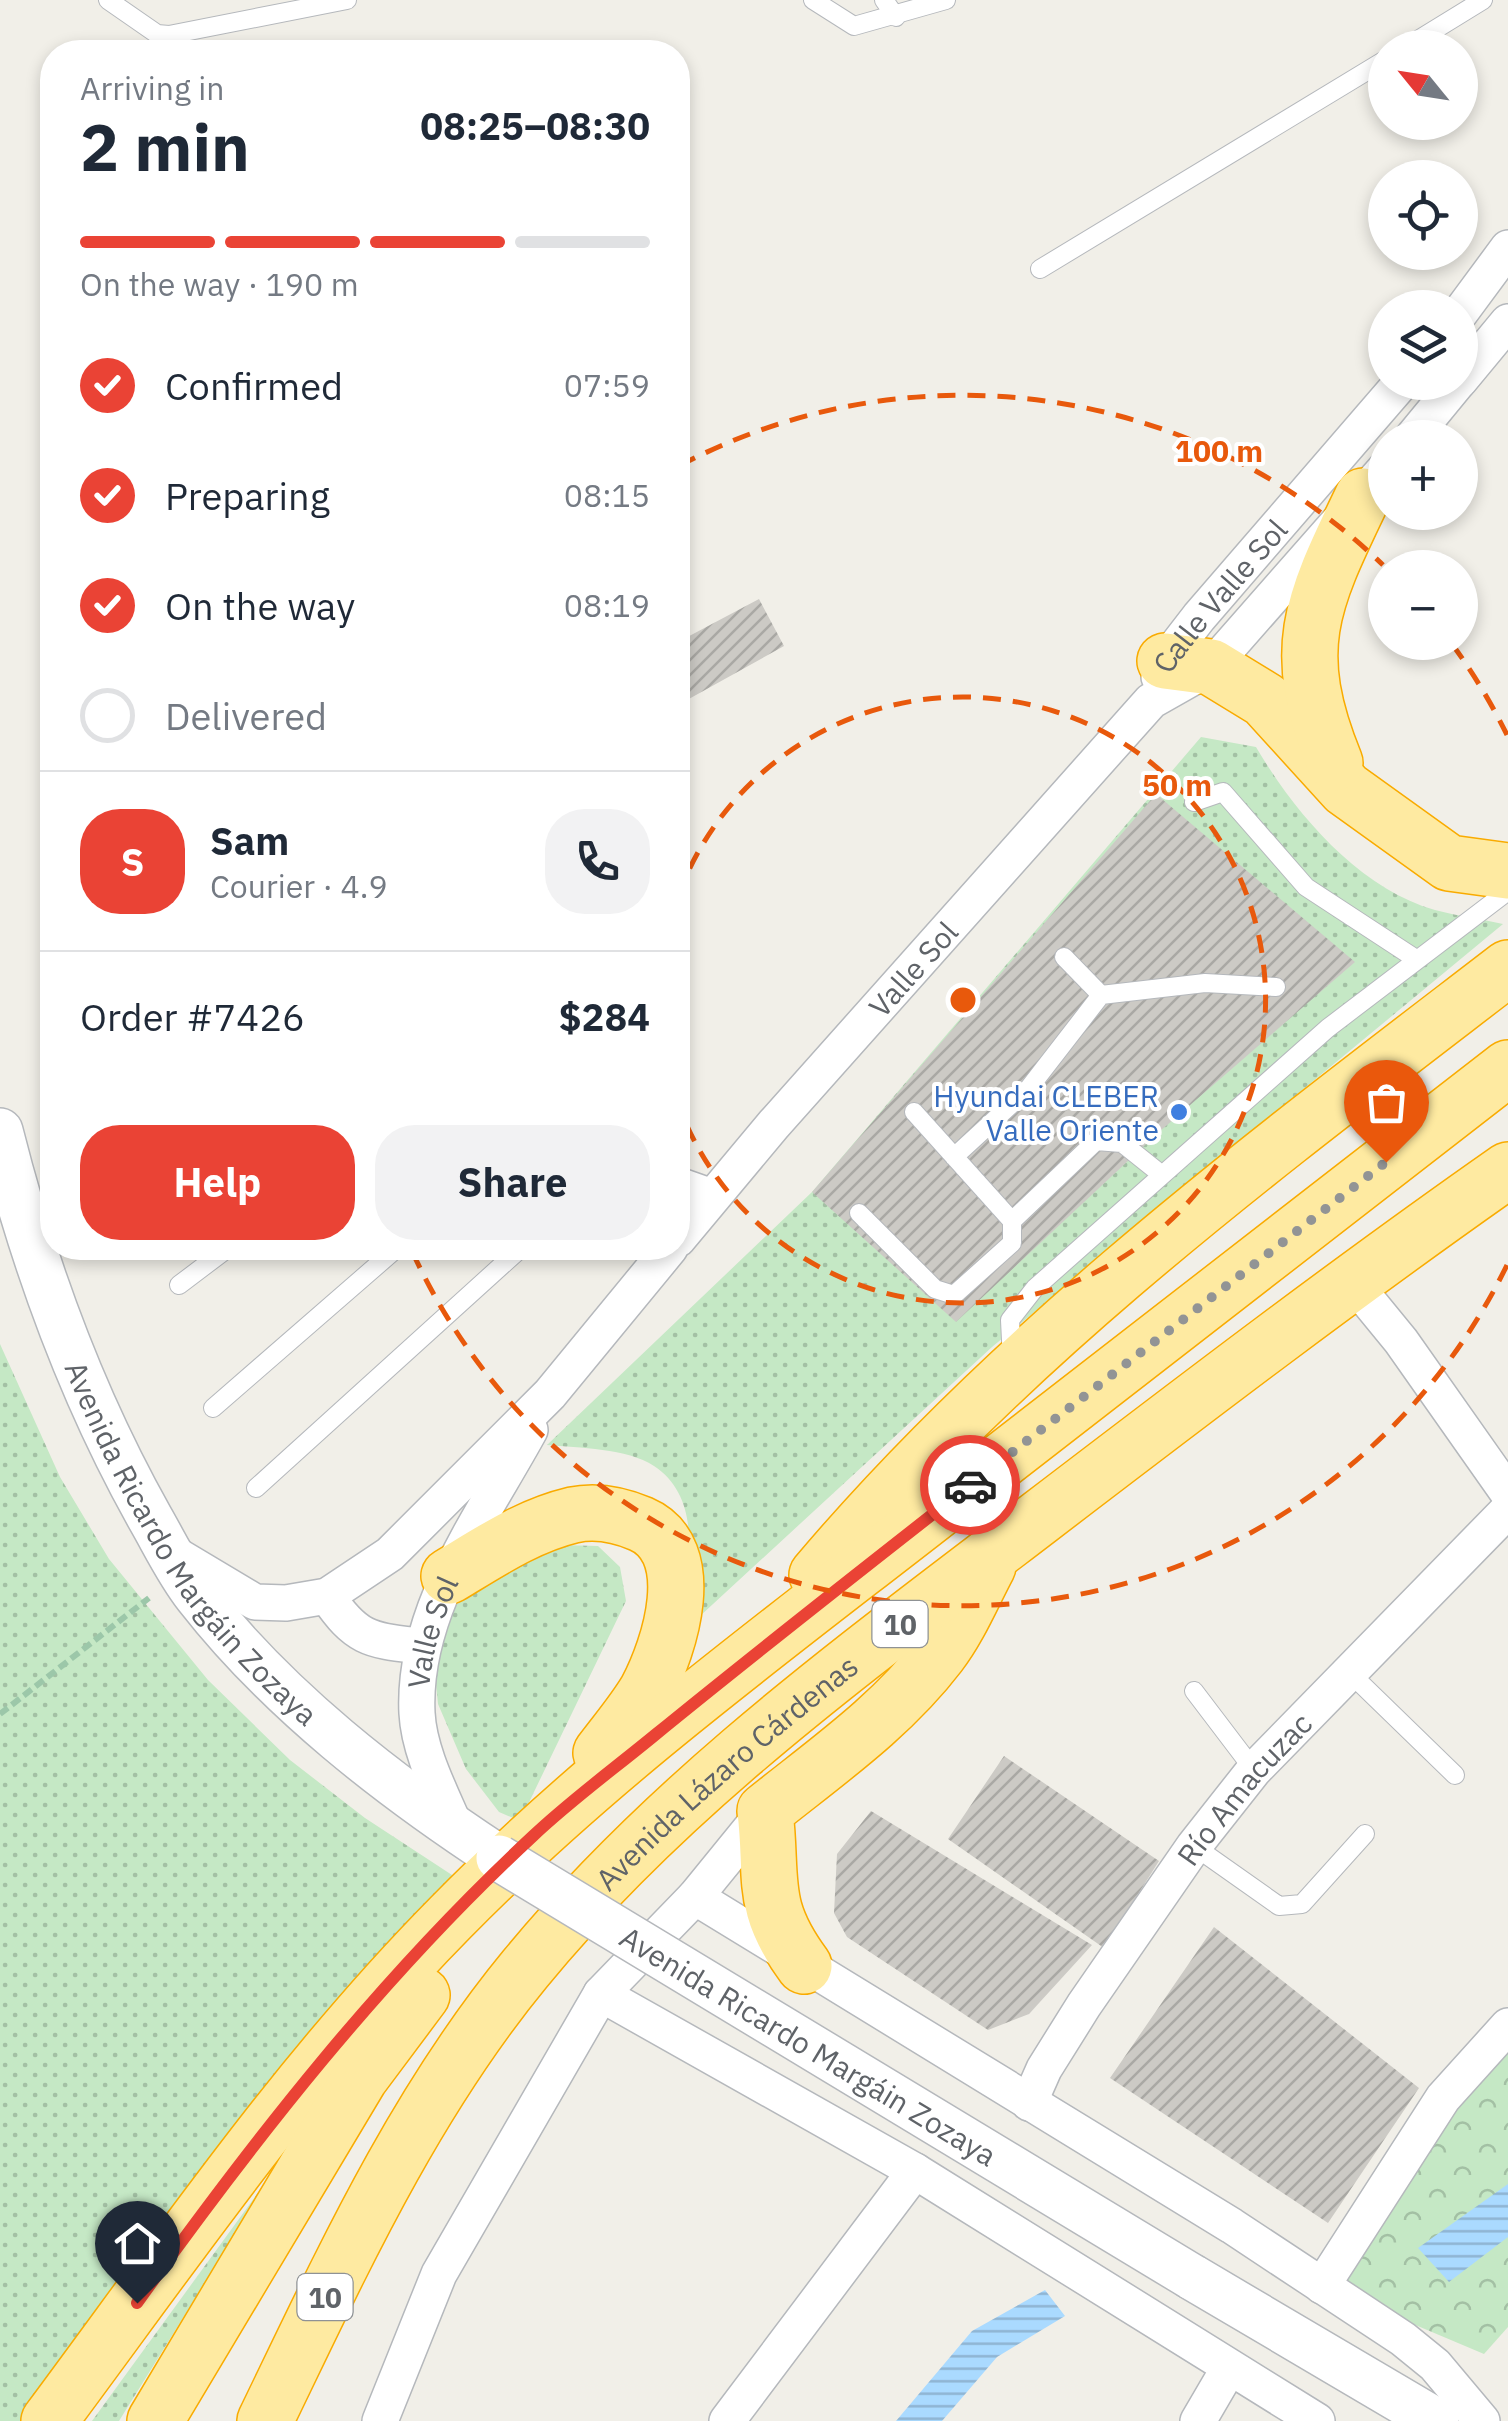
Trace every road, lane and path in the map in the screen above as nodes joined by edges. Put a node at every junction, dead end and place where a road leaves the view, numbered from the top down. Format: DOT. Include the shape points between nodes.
graph roads {
  1 [pos="108,0"];
  2 [pos="347,0"];
  3 [pos="813,0"];
  4 [pos="884,0"];
  5 [pos="946,0"];
  6 [pos="1483,0"];
  7 [pos="896,17"];
  8 [pos="1434,30"];
  9 [pos="1368,70"];
  10 [pos="1508,248"];
  11 [pos="1040,269"];
  12 [pos="1477,290"];
  13 [pos="1508,322"];
  14 [pos="1478,358"];
  15 [pos="1388,400"];
  16 [pos="1443,400"];
  17 [pos="1427,420"];
  18 [pos="1368,488"];
  19 [pos="1368,494"];
  20 [pos="1176,676"];
  21 [pos="1346,789"];
  22 [pos="1194,802"];
  23 [pos="1508,870"];
  24 [pos="1508,891"];
  25 [pos="1064,957"];
  26 [pos="1416,960"];
  27 [pos="1508,968"];
  28 [pos="1276,987"];
  29 [pos="1101,995"];
  30 [pos="1508,1068"];
  31 [pos="914,1112"];
  32 [pos="0,1131"];
  33 [pos="954,1156"];
  34 [pos="1508,1170"];
  35 [pos="1162,1175"];
  36 [pos="690,1189"];
  37 [pos="712,1197"];
  38 [pos="859,1213"];
  39 [pos="1012,1221"];
  40 [pos="690,1224"];
  41 [pos="212,1260"];
  42 [pos="384,1260"];
  43 [pos="508,1260"];
  44 [pos="660,1260"];
  45 [pos="1351,1280"];
  46 [pos="179,1285"];
  47 [pos="1014,1372"];
  48 [pos="550,1394"];
  49 [pos="214,1408"];
  50 [pos="256,1488"];
  51 [pos="1508,1493"];
  52 [pos="1508,1510"];
  53 [pos="994,1552"];
  54 [pos="175,1561"];
  55 [pos="449,1576"];
  56 [pos="327,1596"];
  57 [pos="774,1637"];
  58 [pos="420,1646"];
  59 [pos="1350,1673"];
  60 [pos="1194,1691"];
  61 [pos="0,1714"];
  62 [pos="1254,1770"];
  63 [pos="1455,1775"];
  64 [pos="765,1810"];
  65 [pos="457,1831"];
  66 [pos="1365,1834"];
  67 [pos="517,1846"];
  68 [pos="1194,1846"];
  69 [pos="695,1897"];
  70 [pos="804,1966"];
  71 [pos="601,1994"];
  72 [pos="1508,2026"];
  73 [pos="1029,2104"];
  74 [pos="915,2171"];
  75 [pos="1322,2286"];
  76 [pos="1229,2368"];
  77 [pos="49,2421"];
  78 [pos="156,2421"];
  79 [pos="266,2421"];
  80 [pos="380,2421"];
  81 [pos="727,2421"];
  82 [pos="1198,2421"];
  83 [pos="1317,2421"];
  84 [pos="1436,2421"];
  85 [pos="1482,2421"];
  1 -- 2 [label="lane" via="169,35"];
  3 -- 7 [label="lane" via="854,26"];
  4 -- 7 [label="lane"];
  5 -- 7 [label="lane"];
  6 -- 8 [label="lane"];
  9 -- 11 [label="lane"];
  10 -- 12 [label="street"];
  13 -- 14 [label="street"];
  15 -- 20 [label="street, Calle Valle Sol"];
  16 -- 17 [label="street"];
  18 -- 20 [label="street, Calle Valle Sol"];
  19 -- 21 [label="highway" via="1314,602 1309,660 1318,720"];
  20 -- 21 [label="highway" via="1283,716"];
  20 -- 37 [label="street, Valle Sol"];
  21 -- 23 [label="highway" via="1449,864"];
  22 -- 26 [label="lane" via="1223,792 1306,888"];
  24 -- 26 [label="lane"];
  25 -- 29 [label="lane"];
  26 -- 35 [label="lane"];
  27 -- 47 [label="highway" via="1238,1175"];
  28 -- 29 [label="lane" via="1204,984"];
  29 -- 33 [label="lane" via="1028,1088"];
  30 -- 57 [label="highway, 10"];
  31 -- 33 [label="lane"];
  32 -- 54 [label="street, Avenida Ricardo Margáin Zozaya" via="79,1376"];
  33 -- 39 [label="lane"];
  34 -- 45 [label="highway, Avenida Lázaro Cárdenas / 10"];
  35 -- 39 [label="lane" via="1122,1143 1096,1140"];
  35 -- 47 [label="lane" via="1016,1310 1008,1327"];
  36 -- 37 [label="street"];
  37 -- 40 [label="street, Valle Sol"];
  38 -- 39 [label="lane" via="936,1288 954,1295 1012,1243"];
  41 -- 46 [label="lane"];
  42 -- 49 [label="lane"];
  43 -- 50 [label="lane"];
  44 -- 48 [label="street, Valle Sol"];
  45 -- 51 [label="street"];
  45 -- 53 [label="highway, Avenida Lázaro Cárdenas / 10"];
  47 -- 57 [label="highway" via="885,1494"];
  48 -- 55 [label="street, Valle Sol"];
  48 -- 56 [label="street, Valle Sol" via="390,1554"];
  52 -- 59 [label="street, Río Amacuzac"];
  53 -- 64 [label="highway" via="956,1629 910,1689"];
  53 -- 79 [label="highway, Avenida Lázaro Cárdenas / 10" via="820,1685 627,1852 523,1971 385,2174"];
  54 -- 56 [label="street, Valle Sol" via="255,1602"];
  54 -- 61 [label="path"];
  54 -- 65 [label="street, Avenida Ricardo Margáin Zozaya" via="198,1597 326,1730"];
  55 -- 58 [label="street, Valle Sol"];
  55 -- 67 [label="highway" via="523,1532 576,1514 619,1514 655,1530 674,1562 674,1606 645,1693"];
  56 -- 58 [label="street" via="353,1630 370,1640"];
  57 -- 67 [label="highway, 10"];
  58 -- 65 [label="street, Valle Sol" via="417,1716"];
  59 -- 62 [label="street, Río Amacuzac"];
  59 -- 63 [label="lane"];
  60 -- 62 [label="lane"];
  62 -- 68 [label="street, Río Amacuzac"];
  64 -- 69 [label="street"];
  64 -- 70 [label="highway" via="772,1910"];
  65 -- 67 [label="street, Avenida Ricardo Margáin Zozaya"];
  66 -- 68 [label="lane" via="1302,1904 1279,1906"];
  67 -- 77 [label="highway" via="336,2042 234,2167"];
  67 -- 78 [label="highway" via="360,2078"];
  67 -- 84 [label="street, Avenida Ricardo Margáin Zozaya, bridge" via="1192,2278"];
  68 -- 73 [label="street, Río Amacuzac" via="1084,2005"];
  69 -- 70 [label="street"];
  69 -- 71 [label="street"];
  70 -- 73 [label="street"];
  71 -- 74 [label="street"];
  71 -- 80 [label="street" via="439,2274"];
  72 -- 75 [label="street" via="1443,2098"];
  73 -- 75 [label="street"];
  74 -- 76 [label="street"];
  74 -- 81 [label="street"];
  75 -- 85 [label="street" via="1434,2365"];
  76 -- 82 [label="street"];
  76 -- 83 [label="street"];
}
